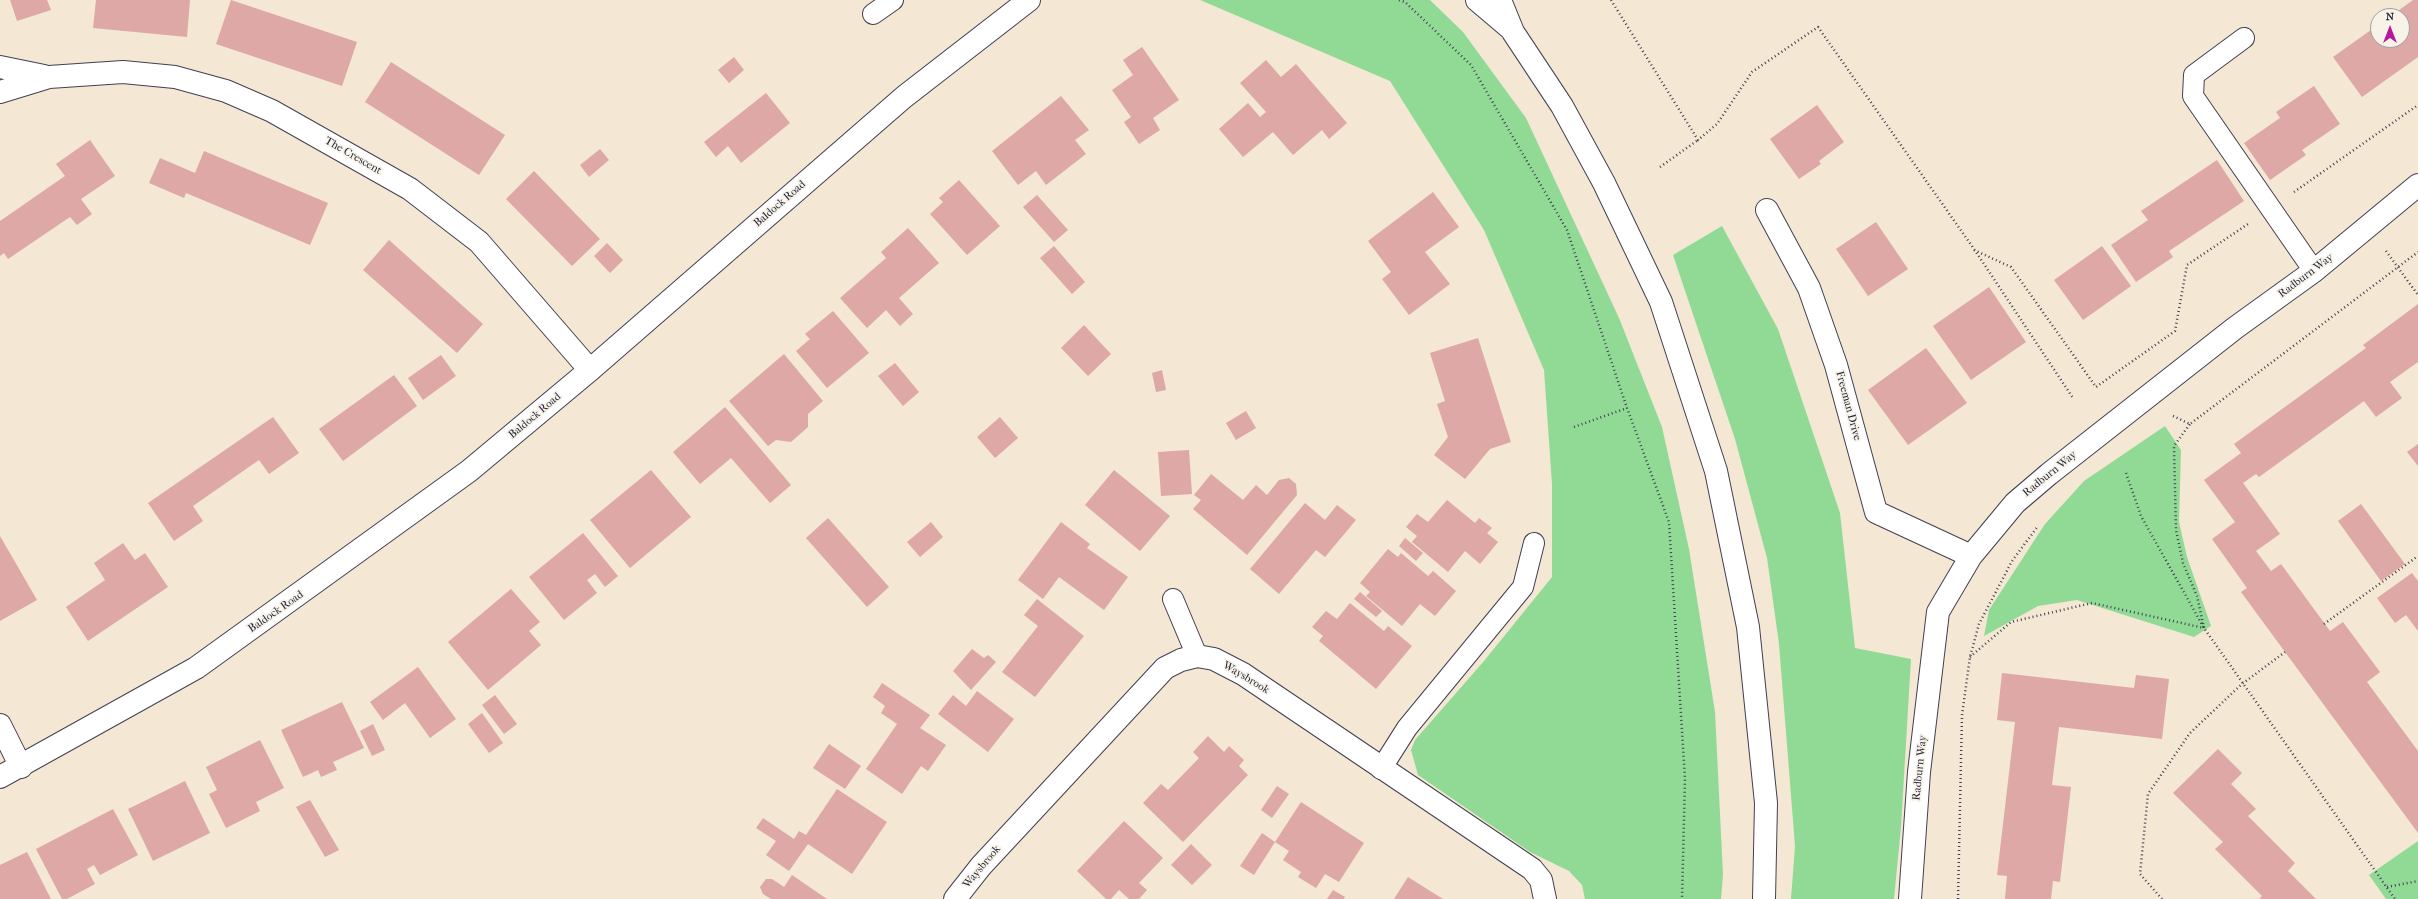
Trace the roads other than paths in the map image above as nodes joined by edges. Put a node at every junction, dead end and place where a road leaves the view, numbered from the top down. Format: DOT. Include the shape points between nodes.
graph roads {
  1 [pos="893,0"];
  2 [pos="1029,0"];
  3 [pos="1477,0"];
  4 [pos="1500,0"];
  5 [pos="873,14"];
  6 [pos="1513,32"];
  7 [pos="2244,38"];
  8 [pos="0,67"];
  9 [pos="49,77"];
  10 [pos="0,92"];
  11 [pos="2418,185"];
  12 [pos="1767,210"];
  13 [pos="2314,271"];
  14 [pos="590,370"];
  15 [pos="1534,543"];
  16 [pos="1971,556"];
  17 [pos="1173,599"];
  18 [pos="1197,656"];
  19 [pos="0,725"];
  20 [pos="22,767"];
  21 [pos="1382,769"];
  22 [pos="0,777"];
  23 [pos="955,899"];
  24 [pos="1545,899"];
  25 [pos="1764,899"];
  26 [pos="1910,899"];
  1 -- 5 [label="lane"];
  2 -- 14 [label="street, Baldock Road" via="904,97"];
  3 -- 6 [label="street"];
  4 -- 6 [label="street"];
  6 -- 25 [label="street" via="1562,106 1604,183 1661,302 1716,471 1748,627 1766,803"];
  7 -- 13 [label="lane" via="2194,75 2193,96"];
  8 -- 9 [label="street, The Crescent"];
  9 -- 10 [label="street, The Crescent"];
  9 -- 14 [label="street, The Crescent" via="123,72 175,77 226,91 272,111 410,189 479,242"];
  11 -- 13 [label="street, Radburn Way"];
  12 -- 16 [label="street, Freeman Drive" via="1809,288 1836,365 1876,512"];
  13 -- 16 [label="street, Radburn Way" via="2235,328 2049,474 2015,503"];
  14 -- 20 [label="street, Baldock Road" via="469,471 196,668"];
  15 -- 21 [label="lane" via="1523,587 1407,728"];
  16 -- 26 [label="street, Radburn Way" via="1938,612 1919,772"];
  17 -- 18 [label="lane"];
  18 -- 21 [label="street, Waysbrook" via="1214,659 1243,674"];
  18 -- 23 [label="street, Waysbrook" via="1165,668 981,866"];
  19 -- 20 [label="street"];
  20 -- 22 [label="street, Baldock Road"];
  21 -- 24 [label="street, Waysbrook" via="1532,869 1541,880"];
}
